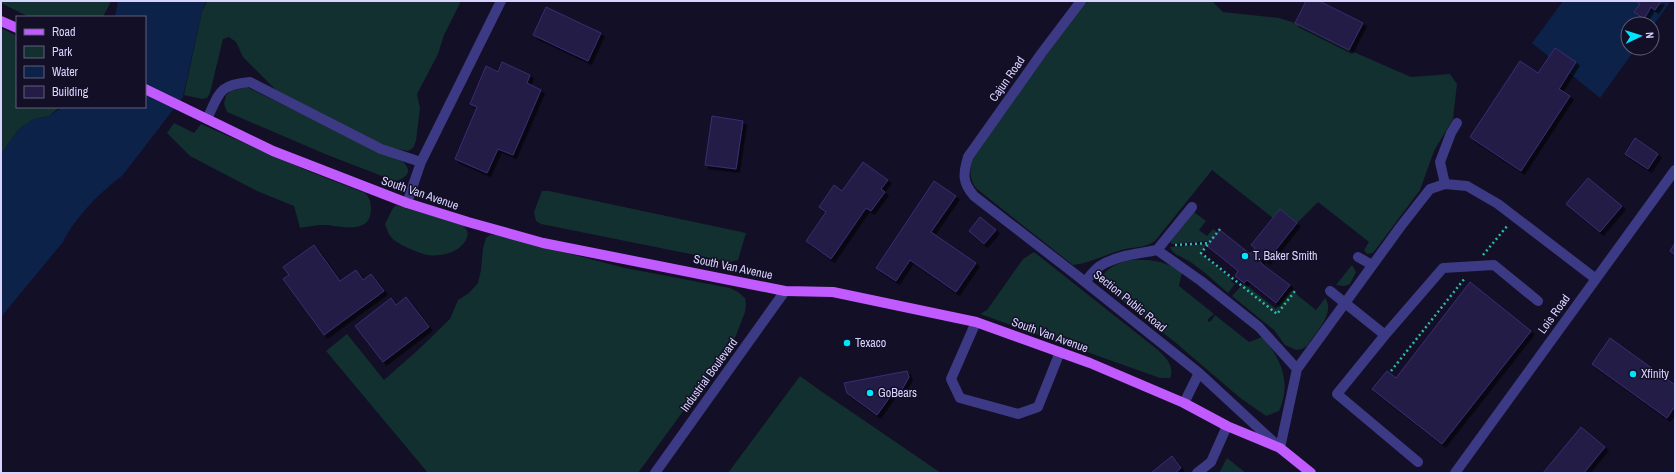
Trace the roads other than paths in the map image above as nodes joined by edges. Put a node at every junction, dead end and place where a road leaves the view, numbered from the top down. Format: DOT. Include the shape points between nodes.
graph roads {
  1 [pos="501,1"];
  2 [pos="1081,1"];
  3 [pos="1,21"];
  4 [pos="16,28"];
  5 [pos="146,89"];
  6 [pos="207,119"];
  7 [pos="1457,123"];
  8 [pos="421,162"];
  9 [pos="1675,170"];
  10 [pos="964,177"];
  11 [pos="1445,184"];
  12 [pos="407,203"];
  13 [pos="1192,207"];
  14 [pos="1159,248"];
  15 [pos="1358,256"];
  16 [pos="1372,265"];
  17 [pos="1596,279"];
  18 [pos="1085,282"];
  19 [pos="785,291"];
  20 [pos="1330,291"];
  21 [pos="1538,301"];
  22 [pos="1345,303"];
  23 [pos="976,322"];
  24 [pos="1385,335"];
  25 [pos="1060,352"];
  26 [pos="1297,369"];
  27 [pos="1199,374"];
  28 [pos="1184,403"];
  29 [pos="1227,426"];
  30 [pos="1280,448"];
  31 [pos="1418,462"];
  32 [pos="655,473"];
  33 [pos="1197,473"];
  34 [pos="1311,473"];
  35 [pos="1455,473"];
  1 -- 8 [label="street"];
  2 -- 10 [label="street, Cajun Road" via="968,157"];
  3 -- 4 [label="main road"];
  5 -- 6 [label="main road, South Van Avenue"];
  6 -- 8 [label="street" via="220,91 235,83 250,82 381,149"];
  6 -- 12 [label="main road, South Van Avenue" via="273,151"];
  7 -- 11 [label="street" via="1440,162"];
  8 -- 12 [label="street"];
  9 -- 17 [label="street, Lois Road"];
  10 -- 18 [label="street, Section Public Road" via="974,196"];
  11 -- 16 [label="street" via="1430,189"];
  11 -- 17 [label="street" via="1467,186 1498,204"];
  12 -- 19 [label="main road, South Van Avenue" via="544,243"];
  13 -- 14 [label="street"];
  14 -- 18 [label="street" via="1114,259 1099,267"];
  14 -- 26 [label="street" via="1259,327"];
  15 -- 16 [label="street"];
  16 -- 22 [label="street"];
  17 -- 35 [label="street, Lois Road"];
  18 -- 27 [label="street, Section Public Road"];
  19 -- 23 [label="main road, South Van Avenue" via="833,292"];
  19 -- 32 [label="street, Industrial Boulevard"];
  20 -- 22 [label="street"];
  21 -- 24 [label="street" via="1494,265 1442,268"];
  22 -- 24 [label="street"];
  22 -- 26 [label="street"];
  23 -- 25 [label="main road, South Van Avenue"];
  23 -- 25 [label="street" via="951,379 960,398 1018,414 1038,407"];
  24 -- 31 [label="street" via="1337,394"];
  25 -- 28 [label="main road, South Van Avenue"];
  26 -- 30 [label="street"];
  27 -- 28 [label="street"];
  27 -- 30 [label="street, Section Public Road"];
  28 -- 29 [label="main road, South Van Avenue"];
  29 -- 30 [label="main road, South Van Avenue"];
  29 -- 33 [label="street" via="1211,462"];
  30 -- 34 [label="main road, South Van Avenue"];
}
